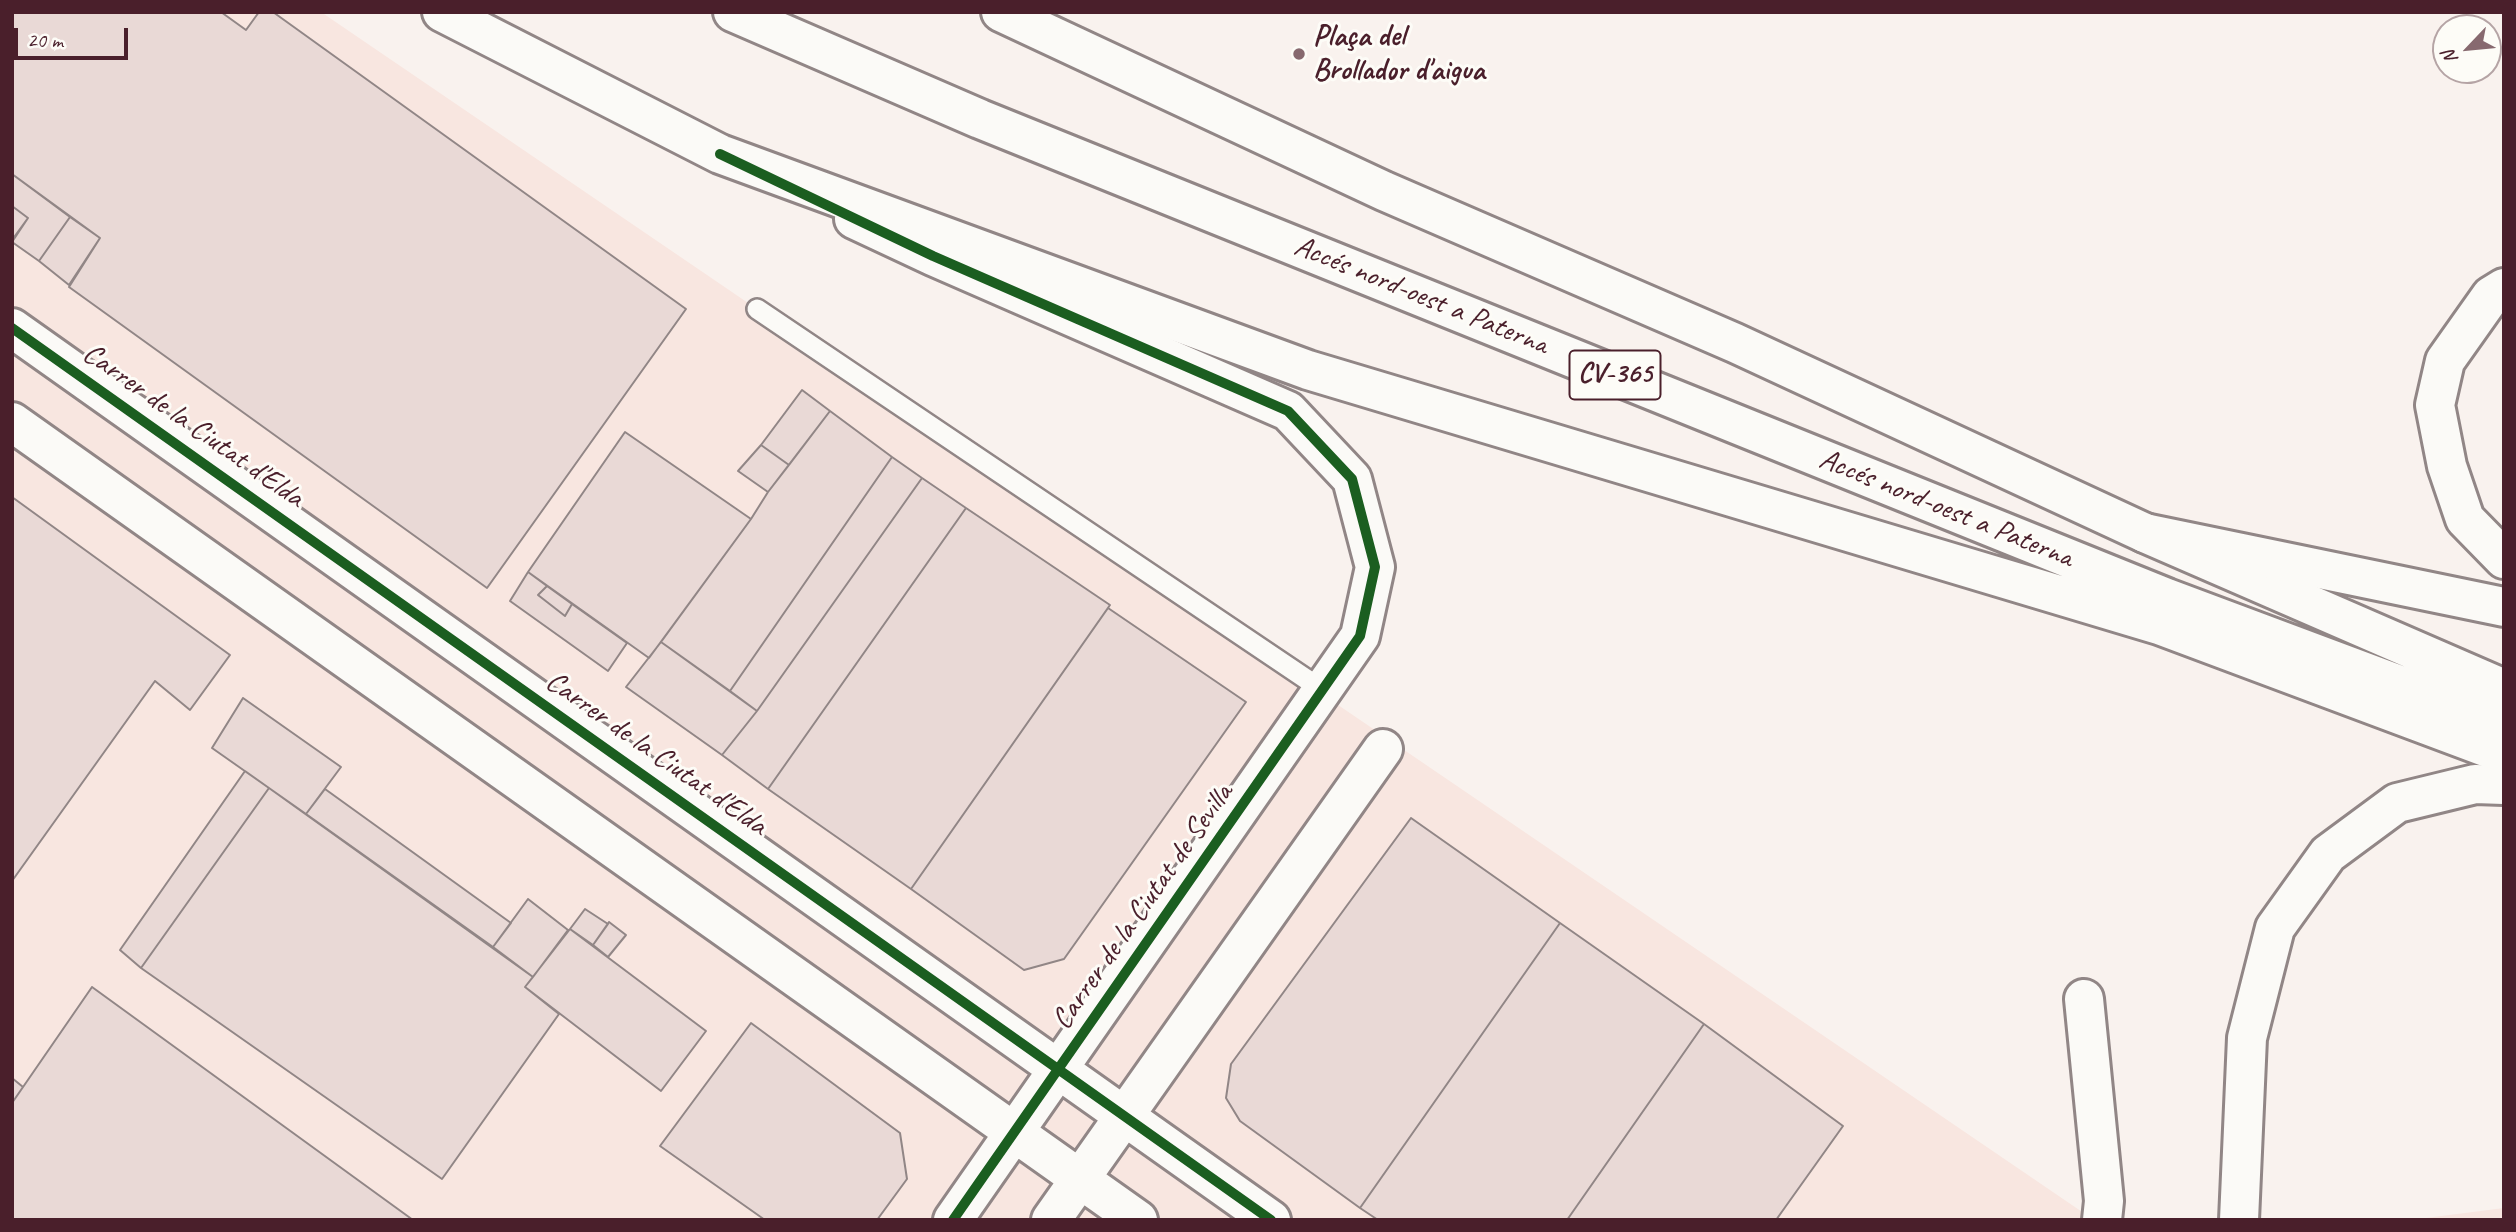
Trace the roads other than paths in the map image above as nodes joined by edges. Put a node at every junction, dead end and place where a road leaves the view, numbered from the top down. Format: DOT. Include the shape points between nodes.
graph roads {
  1 [pos="442,12"];
  2 [pos="733,12"];
  3 [pos="1001,12"];
  4 [pos="720,154"];
  5 [pos="2504,288"];
  6 [pos="757,309"];
  7 [pos="12,328"];
  8 [pos="12,422"];
  9 [pos="2145,533"];
  10 [pos="2504,559"];
  11 [pos="2504,607"];
  12 [pos="2504,689"];
  13 [pos="1324,691"];
  14 [pos="2504,724"];
  15 [pos="1383,749"];
  16 [pos="2504,754"];
  17 [pos="2504,785"];
  18 [pos="2084,999"];
  19 [pos="1059,1069"];
  20 [pos="1124,1116"];
  21 [pos="1014,1133"];
  22 [pos="1080,1178"];
  23 [pos="953,1220"];
  24 [pos="1051,1220"];
  25 [pos="1138,1220"];
  26 [pos="1272,1220"];
  27 [pos="2102,1220"];
  28 [pos="2239,1220"];
  1 -- 4 [label="main road"];
  2 -- 14 [label="main road, Accés nord-oest a Paterna / CV-365" via="980,119 2128,582"];
  3 -- 9 [label="main road" via="1384,191 1735,343"];
  4 -- 13 [label="main road, Carrer de la Ciutat de Sevilla" via="933,256 1287,411 1352,479 1376,567 1360,636"];
  4 -- 16 [label="main road" via="1308,370 2159,625"];
  5 -- 10 [label="main road" via="2491,296 2445,361 2435,405 2447,466 2465,519"];
  6 -- 13 [label="lane"];
  7 -- 19 [label="main road, Carrer de la Ciutat d'Elda"];
  8 -- 21 [label="main road"];
  9 -- 11 [label="main road"];
  9 -- 12 [label="main road"];
  13 -- 19 [label="main road, Carrer de la Ciutat de Sevilla"];
  15 -- 20 [label="main road"];
  17 -- 28 [label="main road" via="2475,784 2398,803 2328,854 2275,928 2247,1038"];
  18 -- 27 [label="main road" via="2104,1201"];
  19 -- 20 [label="main road, Carrer de la Ciutat d'Elda"];
  19 -- 21 [label="main road, Carrer de la Ciutat de Sevilla"];
  20 -- 22 [label="main road"];
  20 -- 26 [label="main road, Carrer de la Ciutat d'Elda"];
  21 -- 22 [label="main road"];
  21 -- 23 [label="main road, Carrer de la Ciutat de Sevilla"];
  22 -- 24 [label="main road"];
  22 -- 25 [label="main road"];
}
